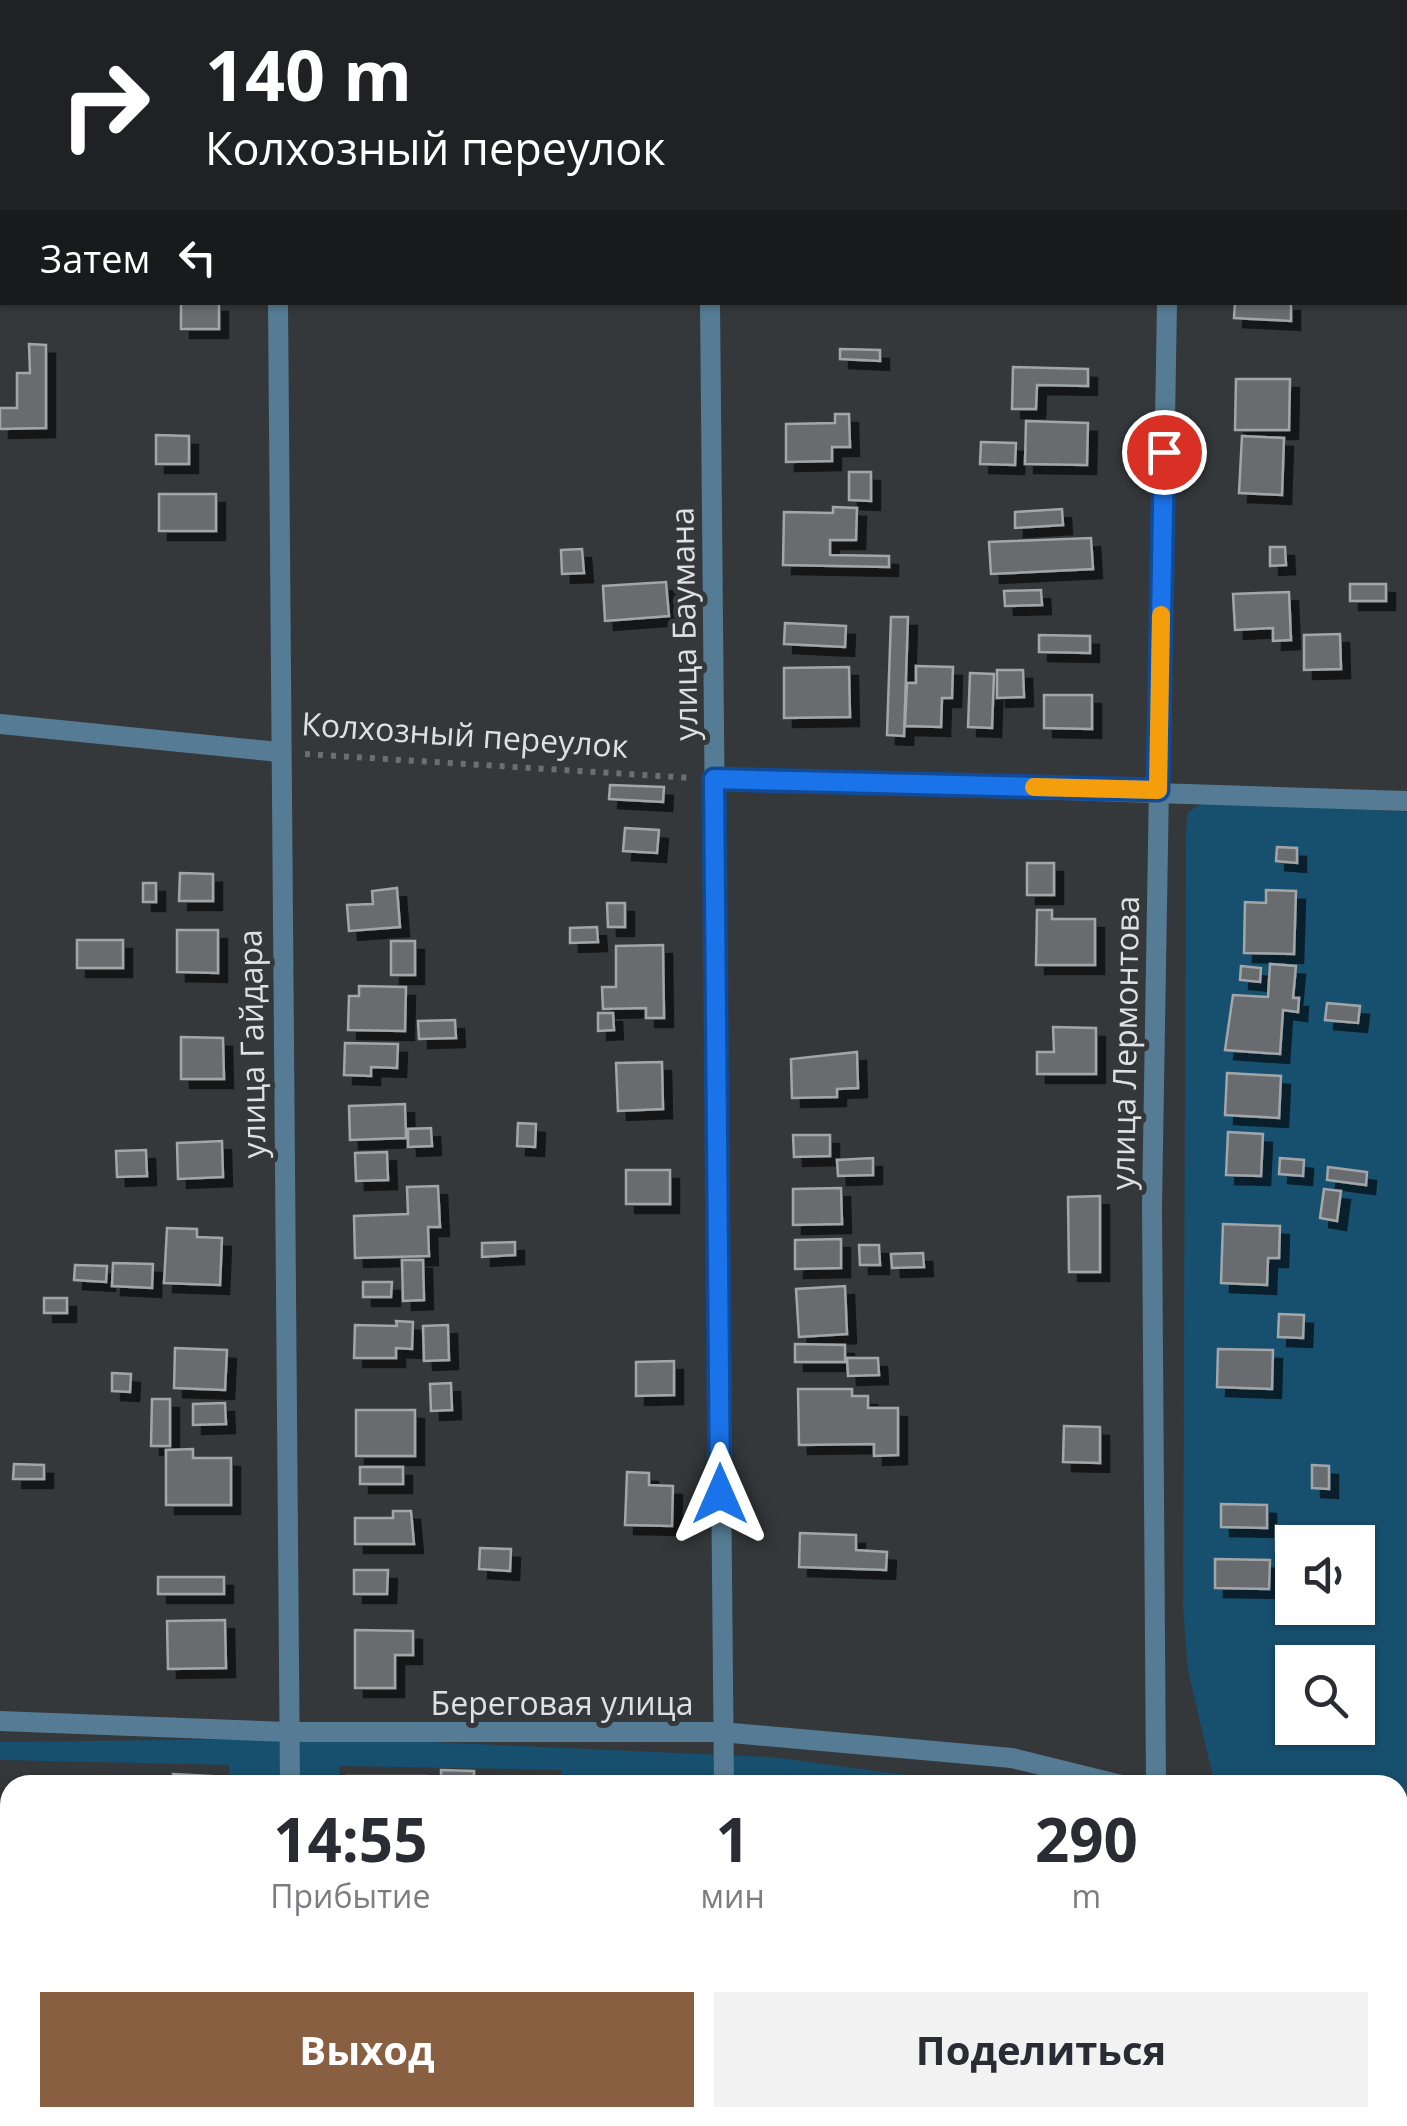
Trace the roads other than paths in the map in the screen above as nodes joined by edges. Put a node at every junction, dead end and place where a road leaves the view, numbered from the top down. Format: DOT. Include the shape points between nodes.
graph roads {
  1 [pos="278,305"];
  2 [pos="710,305"];
  3 [pos="1167,305"];
  4 [pos="0,724"];
  5 [pos="278,752"];
  6 [pos="714,779"];
  7 [pos="1158,790"];
  8 [pos="1407,801"];
  9 [pos="0,1721"];
  10 [pos="288,1732"];
  11 [pos="722,1732"];
  12 [pos="290,1775"];
  13 [pos="724,1775"];
  14 [pos="1080,1775"];
  15 [pos="1156,1775"];
  1 -- 5 [label="street, улица Гайдара"];
  2 -- 6 [label="street, улица Баумана"];
  3 -- 7 [label="street, улица Лермонтова"];
  4 -- 5 [label="street, Колхозный переулок"];
  5 -- 10 [label="street, улица Гайдара"];
  6 -- 7 [label="street"];
  6 -- 11 [label="street, улица Баумана"];
  7 -- 8 [label="street"];
  7 -- 15 [label="street, улица Лермонтова" via="1152,1206"];
  9 -- 10 [label="street, Береговая улица"];
  10 -- 11 [label="street, Береговая улица"];
  10 -- 12 [label="street, улица Гайдара"];
  11 -- 13 [label="street, улица Баумана"];
  11 -- 14 [label="street, Береговая улица" via="1012,1758"];
}
